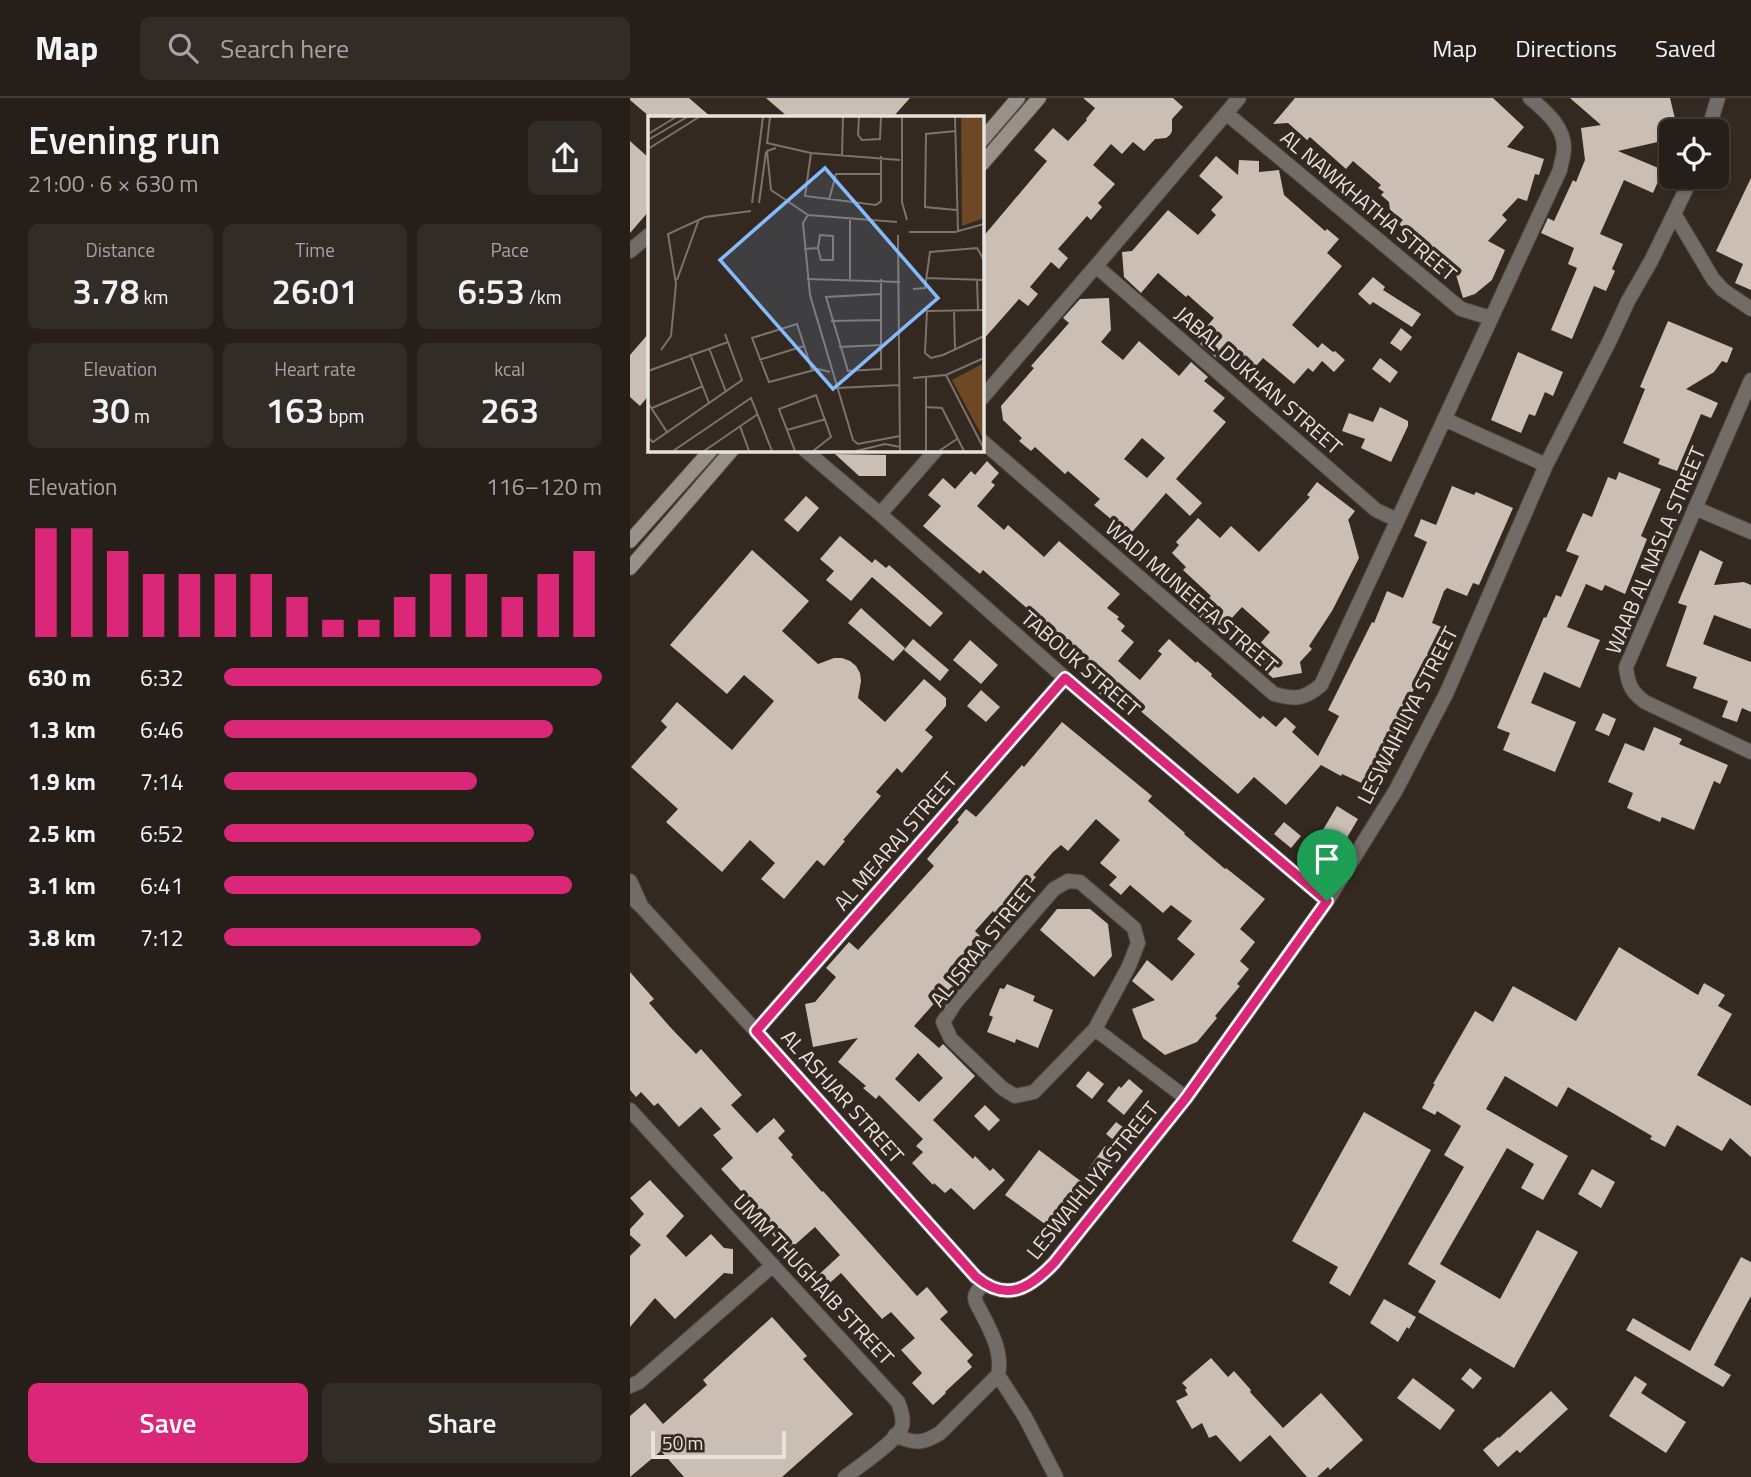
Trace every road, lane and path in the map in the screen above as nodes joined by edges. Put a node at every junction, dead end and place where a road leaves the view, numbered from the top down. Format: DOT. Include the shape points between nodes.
graph roads {
  1 [pos="1018,98"];
  2 [pos="1039,98"];
  3 [pos="1239,98"];
  4 [pos="1530,98"];
  5 [pos="1718,98"];
  6 [pos="1226,113"];
  7 [pos="1712,119"];
  8 [pos="984,138"];
  9 [pos="984,162"];
  10 [pos="1687,189"];
  11 [pos="1675,215"];
  12 [pos="648,236"];
  13 [pos="630,251"];
  14 [pos="1096,266"];
  15 [pos="1751,309"];
  16 [pos="1491,318"];
  17 [pos="1751,380"];
  18 [pos="984,396"];
  19 [pos="1444,419"];
  20 [pos="984,443"];
  21 [pos="708,452"];
  22 [pos="730,452"];
  23 [pos="806,452"];
  24 [pos="934,452"];
  25 [pos="1546,465"];
  26 [pos="1695,508"];
  27 [pos="880,514"];
  28 [pos="1397,520"];
  29 [pos="1751,533"];
  30 [pos="630,541"];
  31 [pos="630,568"];
  32 [pos="1065,678"];
  33 [pos="1751,752"];
  34 [pos="630,881"];
  35 [pos="630,896"];
  36 [pos="1327,901"];
  37 [pos="642,907"];
  38 [pos="1095,1029"];
  39 [pos="756,1031"];
  40 [pos="1186,1098"];
  41 [pos="630,1110"];
  42 [pos="773,1265"];
  43 [pos="984,1283"];
  44 [pos="998,1375"];
  45 [pos="630,1386"];
  46 [pos="895,1435"];
  47 [pos="845,1477"];
  48 [pos="1056,1477"];
  1 -- 8 [label="street"];
  2 -- 9 [label="street"];
  3 -- 6 [label="street"];
  4 -- 16 [label="street, WADI MUNEEFA STREET" via="1560,130 1564,147 1560,170"];
  5 -- 7 [label="street"];
  6 -- 14 [label="street"];
  6 -- 16 [label="street, AL NAWKHATHA STREET" via="1461,309"];
  10 -- 11 [label="street, LESWAIHLIYA STREET"];
  11 -- 15 [label="street" via="1713,279"];
  11 -- 25 [label="street, LESWAIHLIYA STREET"];
  12 -- 13 [label="street"];
  14 -- 18 [label="street"];
  14 -- 28 [label="street, JABAL DUKHAN STREET" via="1376,510"];
  16 -- 19 [label="street, WADI MUNEEFA STREET"];
  17 -- 26 [label="street, WAAB AL NASLA STREET"];
  19 -- 25 [label="street"];
  19 -- 28 [label="street, WADI MUNEEFA STREET"];
  20 -- 28 [label="street, WADI MUNEEFA STREET" via="1274,694 1291,699 1309,695 1321,685"];
  21 -- 30 [label="street"];
  22 -- 31 [label="street"];
  23 -- 27 [label="street, TABOUK STREET"];
  24 -- 27 [label="street"];
  25 -- 36 [label="street, LESWAIHLIYA STREET" via="1447,692 1396,790"];
  26 -- 29 [label="street"];
  26 -- 33 [label="street, WAAB AL NASLA STREET" via="1626,667 1628,680 1634,694 1645,702"];
  27 -- 32 [label="street, TABOUK STREET"];
  32 -- 36 [label="street, TABOUK STREET"];
  32 -- 39 [label="street, AL MEARAJ STREET"];
  34 -- 37 [label="street, AL ASHJAR STREET"];
  35 -- 37 [label="street, AL ASHJAR STREET"];
  36 -- 40 [label="street, LESWAIHLIYA STREET"];
  37 -- 39 [label="street, AL ASHJAR STREET"];
  38 -- 38 [label="street, AL ISRAA STREET" via="1034,1092 1015,1096 951,1039 943,1022 1054,889 1068,881 1080,882 1134,928 1138,943"];
  38 -- 40 [label="street"];
  39 -- 43 [label="street, AL ASHJAR STREET"];
  40 -- 43 [label="street, LESWAIHLIYA STREET" via="1043,1274 1009,1290"];
  41 -- 42 [label="street, UMM THUGHAIB STREET"];
  42 -- 45 [label="street"];
  42 -- 46 [label="street, UMM THUGHAIB STREET" via="898,1402 902,1428"];
  43 -- 44 [label="street" via="975,1293 975,1301 998,1352"];
  44 -- 46 [label="street" via="930,1440 906,1441"];
  44 -- 48 [label="street"];
  46 -- 47 [label="street"];
}
